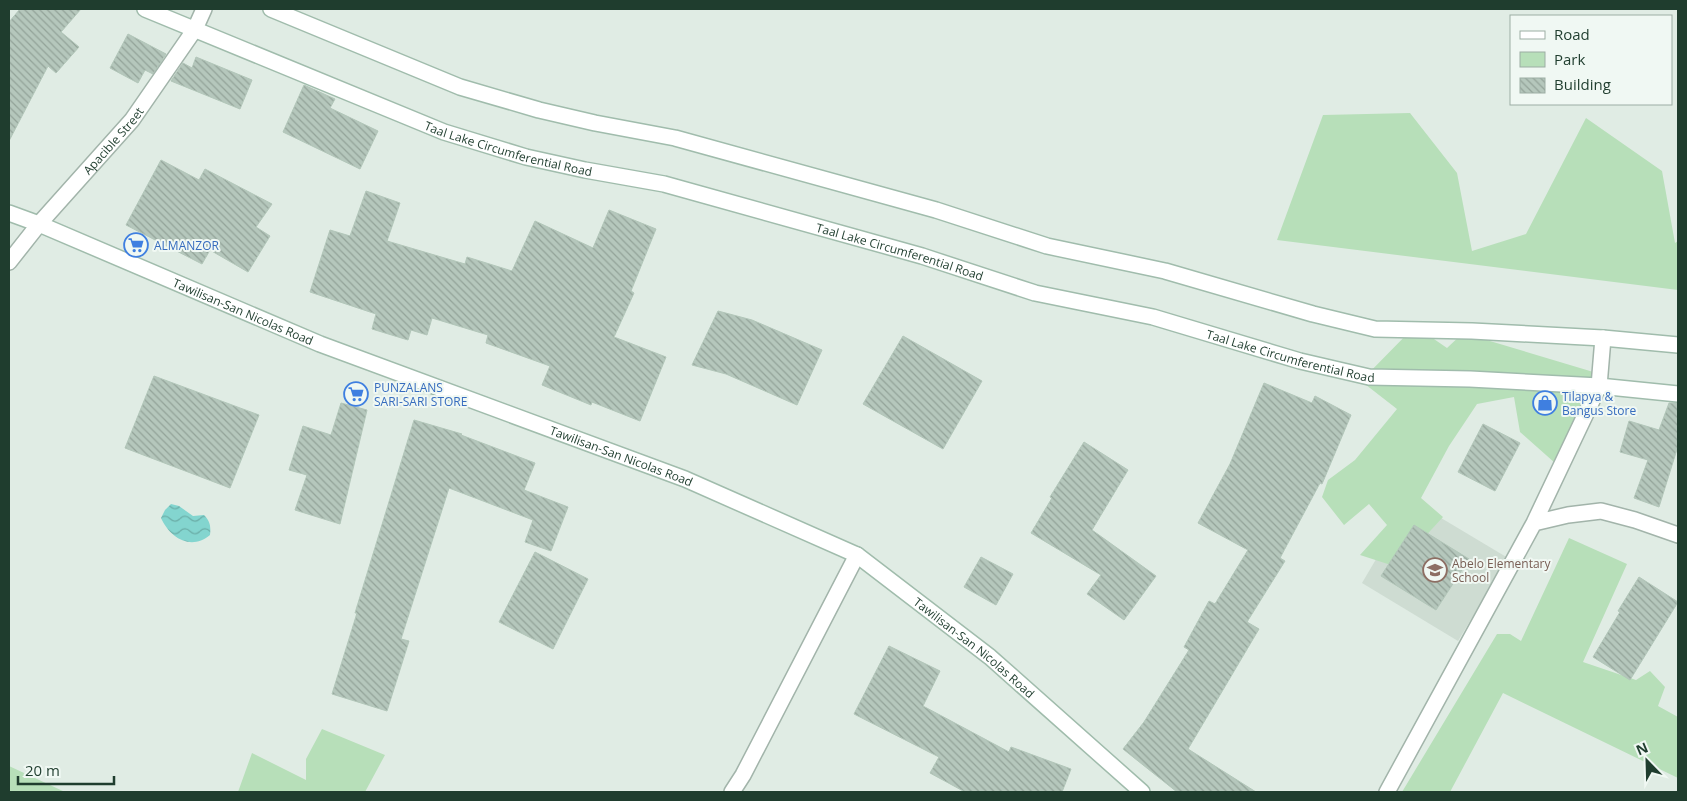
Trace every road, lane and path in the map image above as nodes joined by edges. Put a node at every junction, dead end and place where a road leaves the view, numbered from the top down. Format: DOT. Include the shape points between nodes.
graph roads {
  1 [pos="145,9"];
  2 [pos="204,9"];
  3 [pos="271,9"];
  4 [pos="196,29"];
  5 [pos="9,213"];
  6 [pos="39,224"];
  7 [pos="9,262"];
  8 [pos="1603,338"];
  9 [pos="1678,345"];
  10 [pos="1600,386"];
  11 [pos="1678,394"];
  12 [pos="1534,523"];
  13 [pos="1678,535"];
  14 [pos="857,555"];
  15 [pos="732,792"];
  16 [pos="1142,792"];
  17 [pos="1388,792"];
  1 -- 4 [label="main road, Taal Lake Circumferential Road"];
  2 -- 4 [label="main road, Apacible Street"];
  3 -- 8 [label="main road" via="460,87 539,110 675,138 936,210 1047,246 1165,270 1313,314 1376,329"];
  4 -- 6 [label="main road, Apacible Street" via="132,120"];
  4 -- 10 [label="main road, Taal Lake Circumferential Road" via="444,132 526,157 664,184 922,256 1034,293 1153,317 1300,361 1369,377 1470,378"];
  5 -- 6 [label="main road, Tawilisan-San Nicolas Road"];
  6 -- 7 [label="main road, Apacible Street"];
  6 -- 14 [label="main road, Tawilisan-San Nicolas Road" via="320,344 685,479"];
  8 -- 9 [label="main road"];
  8 -- 10 [label="main road"];
  10 -- 11 [label="main road, Taal Lake Circumferential Road"];
  10 -- 12 [label="main road"];
  12 -- 13 [label="main road" via="1601,511"];
  12 -- 17 [label="main road"];
  14 -- 15 [label="main road"];
  14 -- 16 [label="main road, Tawilisan-San Nicolas Road" via="990,657"];
}
